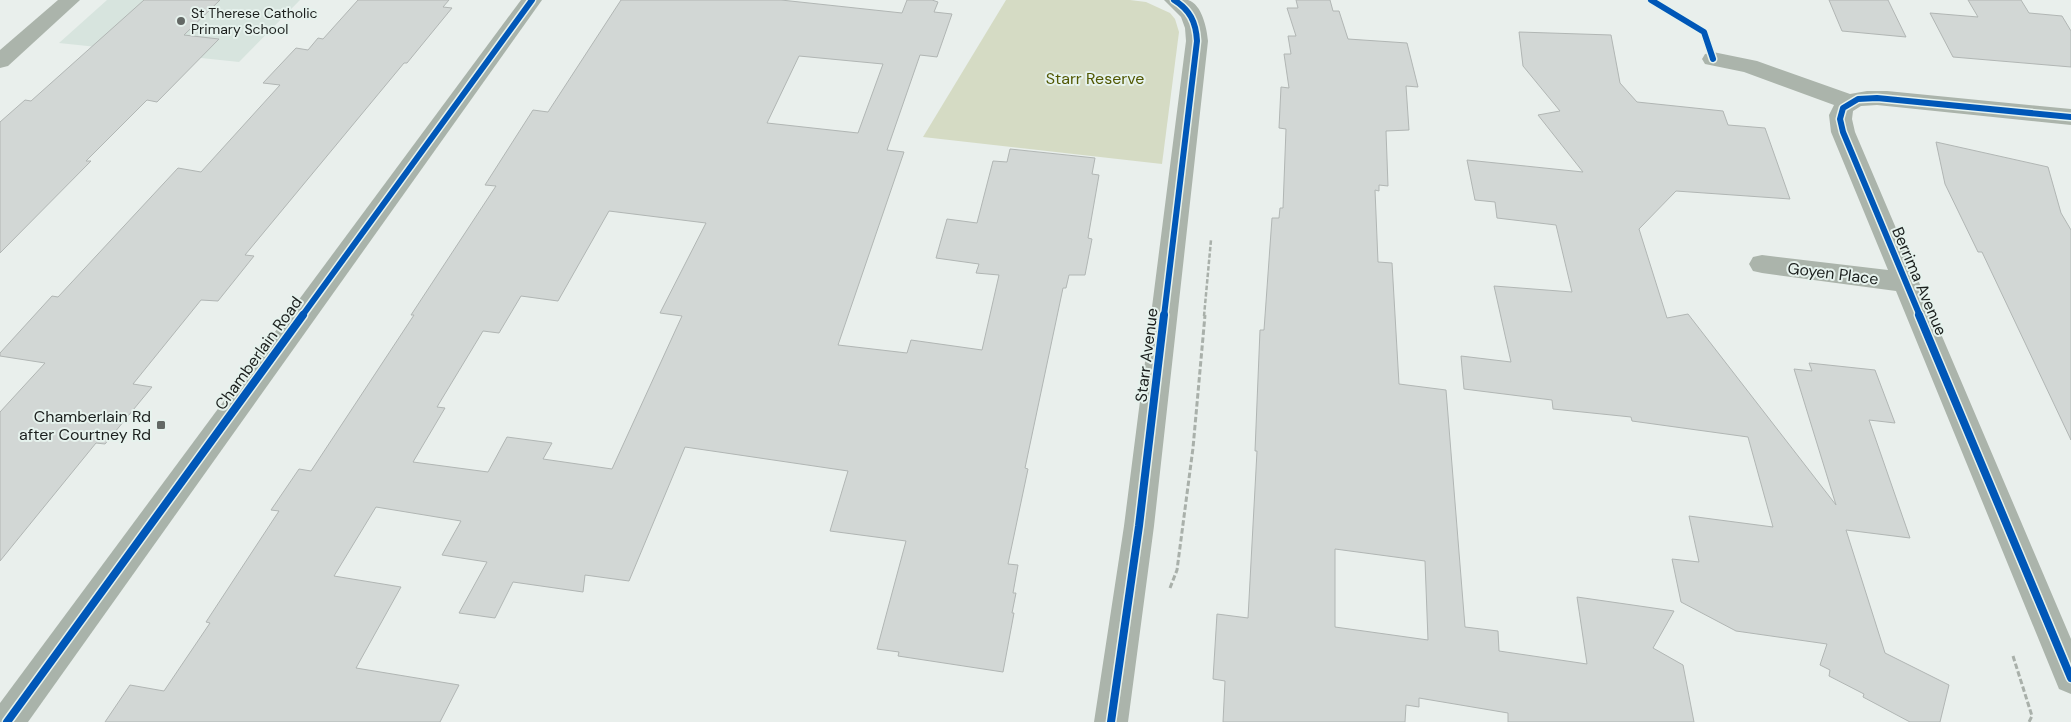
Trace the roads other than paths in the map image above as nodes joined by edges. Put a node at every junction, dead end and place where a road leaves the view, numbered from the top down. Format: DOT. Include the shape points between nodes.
graph roads {
  1 [pos="70,0"];
  2 [pos="532,0"];
  3 [pos="1174,0"];
  4 [pos="1713,59"];
  5 [pos="0,60"];
  6 [pos="1849,102"];
  7 [pos="2071,117"];
  8 [pos="1762,264"];
  9 [pos="1905,282"];
  10 [pos="2071,678"];
  11 [pos="7,722"];
  12 [pos="1111,722"];
  1 -- 5 [label="street"];
  2 -- 11 [label="street, Chamberlain Road"];
  3 -- 12 [label="street, Starr Avenue" via="1192,15 1197,41 1139,526"];
  4 -- 6 [label="street" via="1749,66"];
  6 -- 7 [label="street" via="1897,100"];
  6 -- 9 [label="street, Berrima Avenue" via="1841,109 1839,118 1843,132"];
  8 -- 9 [label="street, Goyen Place"];
  9 -- 10 [label="street, Berrima Avenue"];
}
